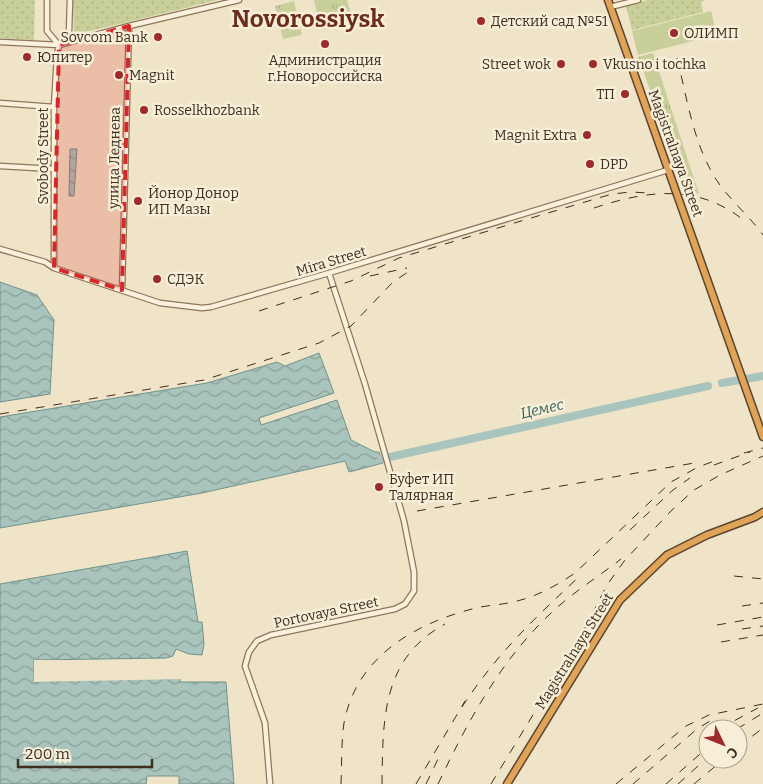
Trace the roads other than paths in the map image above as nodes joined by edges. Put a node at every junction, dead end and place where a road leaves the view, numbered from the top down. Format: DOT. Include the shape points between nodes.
graph roads {
  1 [pos="48,0"];
  2 [pos="70,0"];
  3 [pos="239,0"];
  4 [pos="638,0"];
  5 [pos="609,3"];
  6 [pos="129,26"];
  7 [pos="0,42"];
  8 [pos="59,45"];
  9 [pos="0,103"];
  10 [pos="54,107"];
  11 [pos="0,166"];
  12 [pos="54,169"];
  13 [pos="668,170"];
  14 [pos="0,249"];
  15 [pos="54,268"];
  16 [pos="329,274"];
  17 [pos="122,290"];
  18 [pos="763,436"];
  19 [pos="763,512"];
  20 [pos="270,784"];
  21 [pos="507,784"];
  1 -- 8 [label="street" via="47,31"];
  2 -- 8 [label="street, Svobody Street" via="69,32"];
  3 -- 6 [label="street"];
  4 -- 5 [label="street"];
  5 -- 13 [label="highway, Magistralnaya Street"];
  6 -- 8 [label="street"];
  6 -- 17 [label="street, улица Леднева"];
  7 -- 8 [label="street"];
  8 -- 10 [label="street, Svobody Street"];
  9 -- 10 [label="street"];
  10 -- 12 [label="street, Svobody Street"];
  11 -- 12 [label="street"];
  12 -- 15 [label="street, Svobody Street"];
  13 -- 16 [label="street, Mira Street"];
  13 -- 18 [label="highway, Magistralnaya Street"];
  14 -- 15 [label="street, Mira Street" via="45,262"];
  15 -- 17 [label="street, Mira Street"];
  16 -- 17 [label="street, Mira Street" via="202,308 160,303"];
  16 -- 20 [label="street, Portovaya Street" via="404,521 414,572 414,591 405,604 395,609 271,635 257,641 245,666 266,724"];
  19 -- 21 [label="highway, Magistralnaya Street" via="667,555 620,600"];
}
